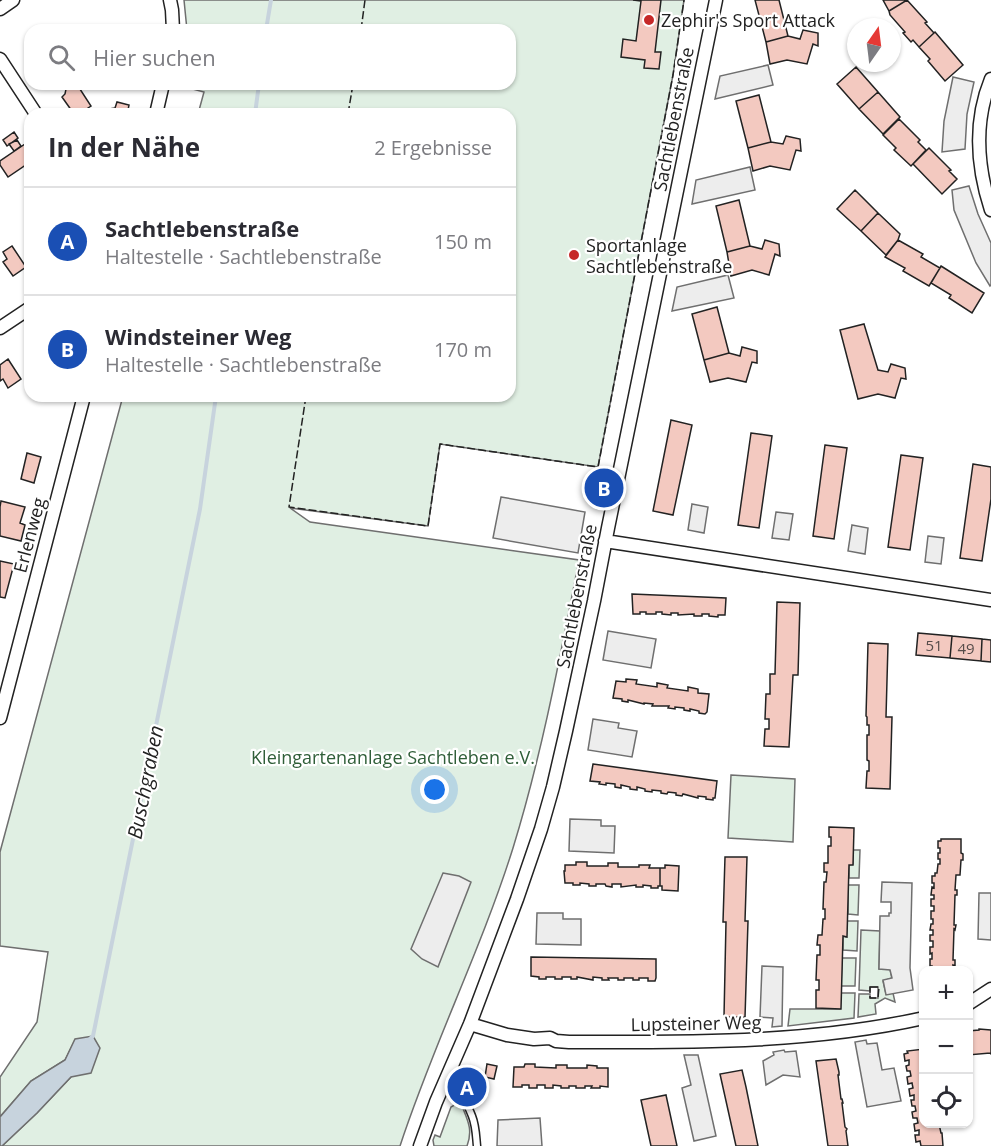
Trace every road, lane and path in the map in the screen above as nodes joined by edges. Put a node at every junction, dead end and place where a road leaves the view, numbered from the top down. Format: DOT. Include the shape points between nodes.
graph roads {
  1 [pos="13,0"];
  2 [pos="170,0"];
  3 [pos="716,0"];
  4 [pos="0,9"];
  5 [pos="173,24"];
  6 [pos="0,59"];
  7 [pos="991,79"];
  8 [pos="162,90"];
  9 [pos="32,108"];
  10 [pos="157,108"];
  11 [pos="991,210"];
  12 [pos="24,312"];
  13 [pos="0,328"];
  14 [pos="82,402"];
  15 [pos="605,541"];
  16 [pos="991,600"];
  17 [pos="4,685"];
  18 [pos="0,718"];
  19 [pos="991,989"];
  20 [pos="973,1001"];
  21 [pos="919,1019"];
  22 [pos="470,1024"];
  23 [pos="451,1067"];
  24 [pos="420,1146"];
  25 [pos="477,1146"];
  1 -- 4 [label="street"];
  2 -- 5 [label="street"];
  3 -- 15 [label="street, Sachtlebenstraße"];
  6 -- 9 [label="street"];
  7 -- 11 [label="street" via="978,144"];
  8 -- 10 [label="street"];
  12 -- 13 [label="street"];
  14 -- 17 [label="street, Erlenweg"];
  15 -- 16 [label="street"];
  15 -- 22 [label="street, Sachtlebenstraße" via="553,787 517,899"];
  17 -- 18 [label="street, Erlenweg"];
  19 -- 20 [label="street"];
  21 -- 22 [label="street, Lupsteiner Weg" via="832,1034 695,1042 556,1041 507,1035"];
  22 -- 23 [label="street, Sachtlebenstraße"];
  23 -- 24 [label="street, Sachtlebenstraße"];
  23 -- 25 [label="lane" via="476,1128"];
}
